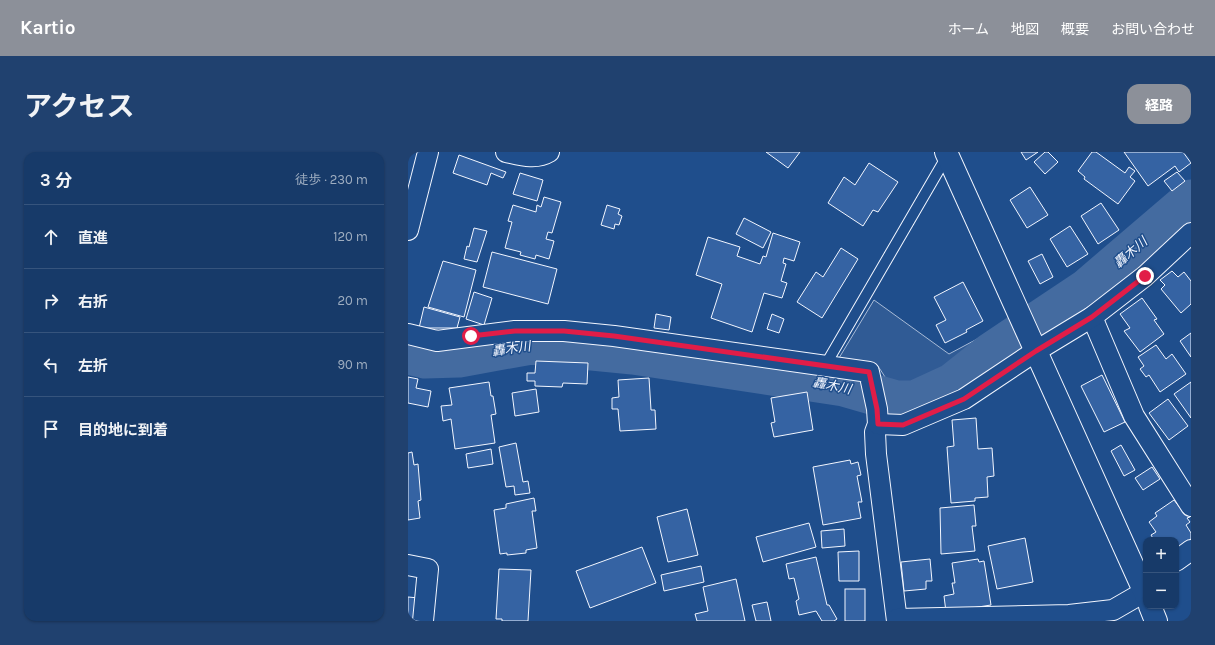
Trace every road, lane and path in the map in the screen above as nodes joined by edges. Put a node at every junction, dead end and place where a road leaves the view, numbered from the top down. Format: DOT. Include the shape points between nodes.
graph roads {
  1 [pos="428,152"];
  2 [pos="506,152"];
  3 [pos="549,152"];
  4 [pos="948,153"];
  5 [pos="408,230"];
  6 [pos="1191,233"];
  7 [pos="1092,317"];
  8 [pos="408,334"];
  9 [pos="1034,346"];
  10 [pos="826,364"];
  11 [pos="878,417"];
  12 [pos="1191,506"];
  13 [pos="1191,550"];
  14 [pos="1179,559"];
  15 [pos="408,565"];
  16 [pos="1143,587"];
  17 [pos="1143,598"];
  18 [pos="1152,609"];
  19 [pos="897,620"];
  20 [pos="423,621"];
  21 [pos="1156,621"];
  1 -- 5 [label="street"];
  2 -- 3 [label="street" via="523,156 543,155"];
  4 -- 9 [label="street"];
  4 -- 10 [label="lane"];
  6 -- 7 [label="street" via="1145,276"];
  7 -- 9 [label="street"];
  7 -- 12 [label="street" via="1134,416"];
  8 -- 10 [label="street" via="437,341 515,331 564,331"];
  9 -- 11 [label="street" via="964,399 903,425"];
  9 -- 16 [label="street"];
  10 -- 11 [label="street" via="869,372"];
  11 -- 19 [label="street" via="875,432 876,454"];
  13 -- 14 [label="street"];
  15 -- 20 [label="street" via="428,569"];
  17 -- 19 [label="street" via="1113,610 1069,615"];
  18 -- 21 [label="street"];
}
